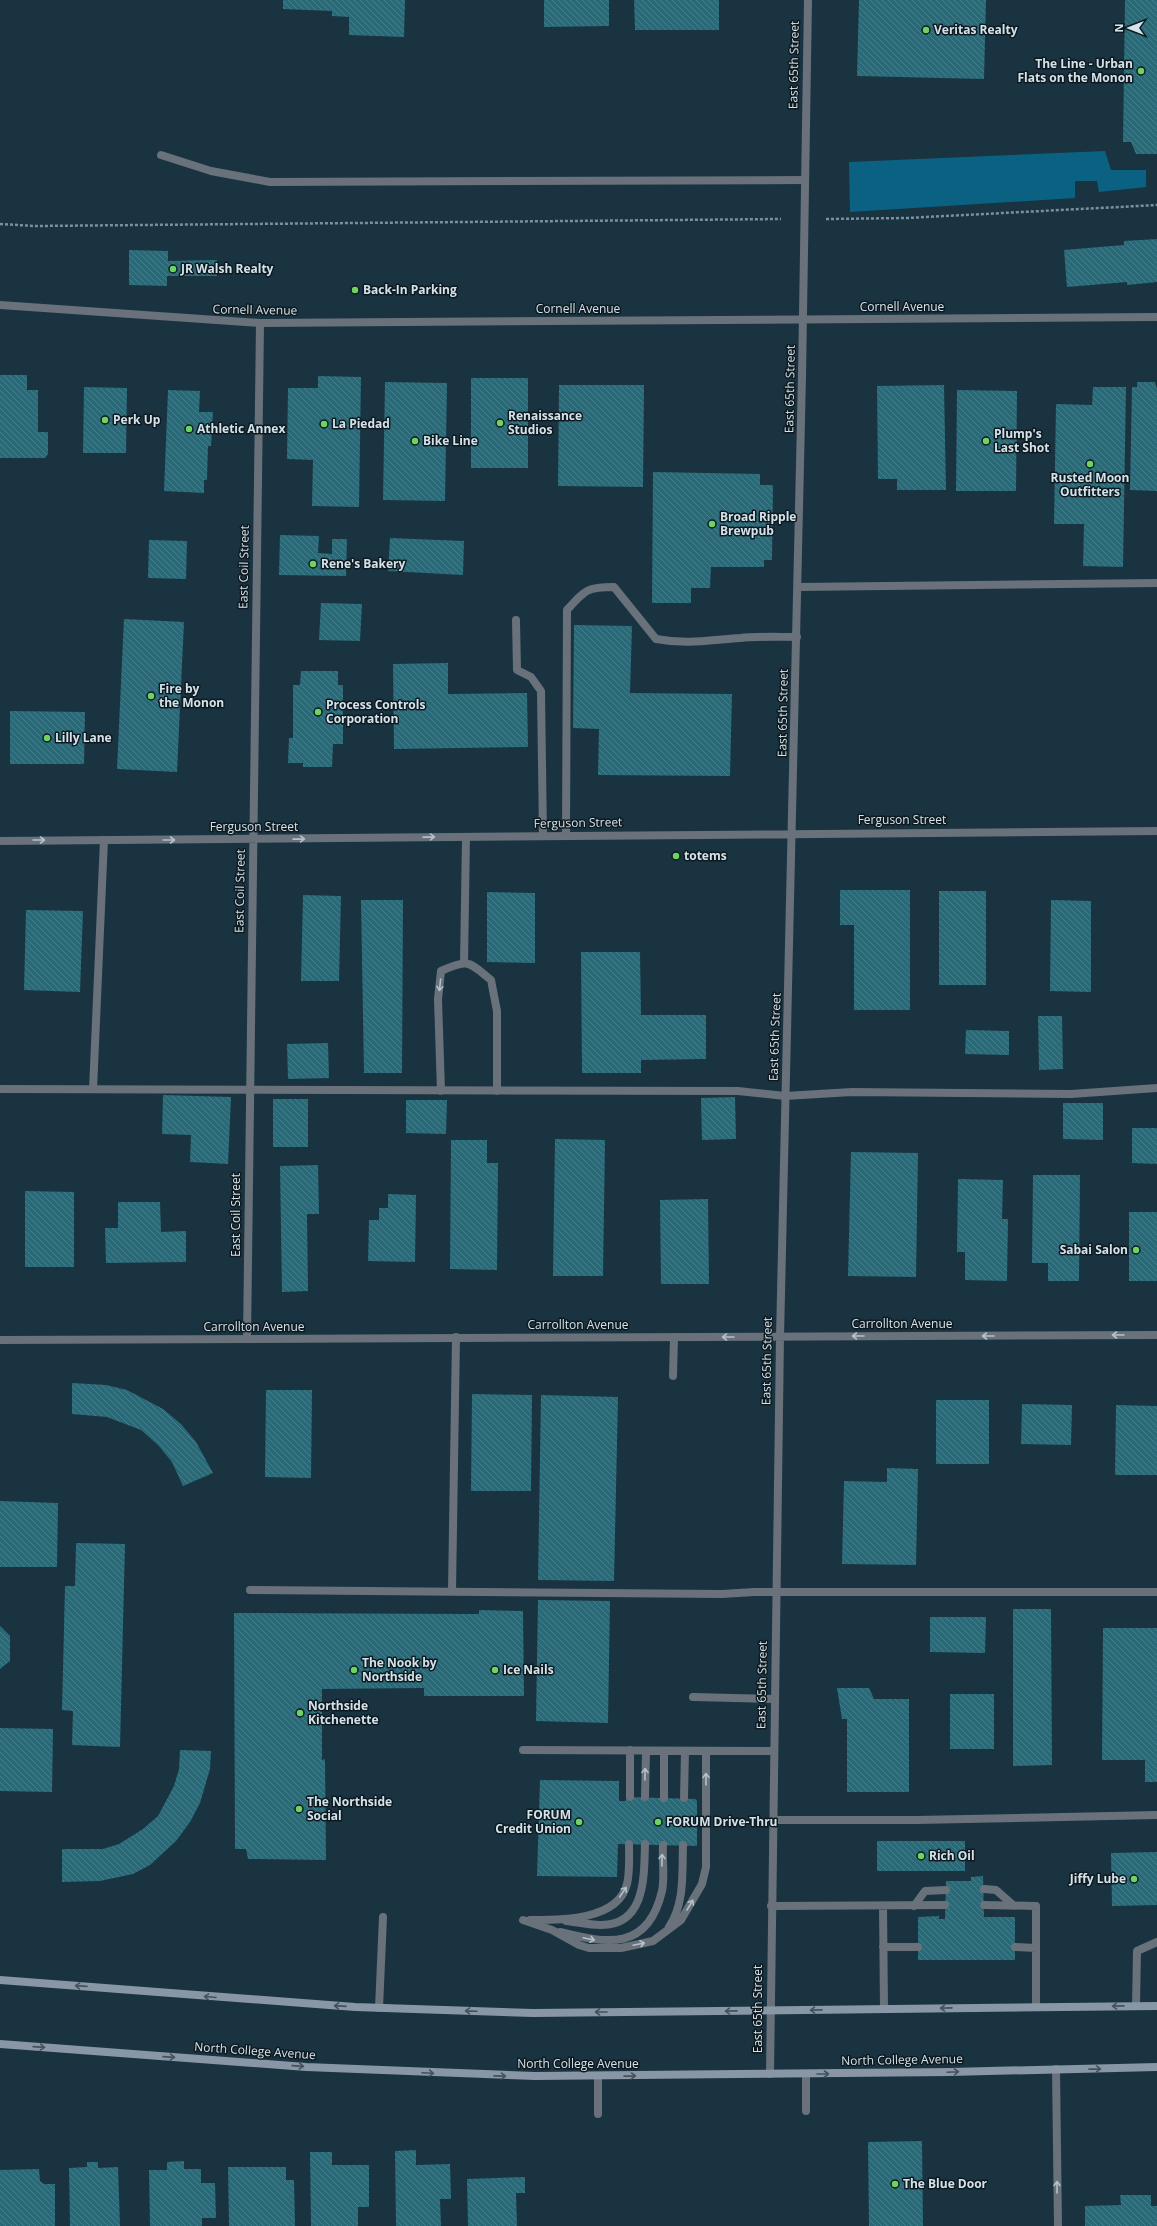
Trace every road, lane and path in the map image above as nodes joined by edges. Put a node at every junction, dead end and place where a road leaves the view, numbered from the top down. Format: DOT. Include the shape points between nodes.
graph roads {
  1 [pos="808,0"];
  2 [pos="161,155"];
  3 [pos="805,180"];
  4 [pos="1157,205"];
  5 [pos="781,219"];
  6 [pos="826,219"];
  7 [pos="0,224"];
  8 [pos="0,305"];
  9 [pos="1157,317"];
  10 [pos="804,319"];
  11 [pos="260,323"];
  12 [pos="1157,583"];
  13 [pos="798,587"];
  14 [pos="516,620"];
  15 [pos="796,637"];
  16 [pos="1157,831"];
  17 [pos="792,833"];
  18 [pos="543,836"];
  19 [pos="566,836"];
  20 [pos="466,837"];
  21 [pos="252,839"];
  22 [pos="0,840"];
  23 [pos="104,840"];
  24 [pos="464,963"];
  25 [pos="1157,1088"];
  26 [pos="0,1089"];
  27 [pos="93,1089"];
  28 [pos="249,1090"];
  29 [pos="441,1091"];
  30 [pos="497,1091"];
  31 [pos="785,1096"];
  32 [pos="1157,1335"];
  33 [pos="456,1337"];
  34 [pos="674,1337"];
  35 [pos="780,1337"];
  36 [pos="247,1339"];
  37 [pos="0,1340"];
  38 [pos="673,1376"];
  39 [pos="250,1590"];
  40 [pos="452,1591"];
  41 [pos="776,1592"];
  42 [pos="1157,1592"];
  43 [pos="693,1697"];
  44 [pos="774,1698"];
  45 [pos="523,1750"];
  46 [pos="630,1750"];
  47 [pos="646,1751"];
  48 [pos="664,1751"];
  49 [pos="685,1751"];
  50 [pos="706,1751"];
  51 [pos="774,1751"];
  52 [pos="630,1797"];
  53 [pos="645,1797"];
  54 [pos="664,1798"];
  55 [pos="684,1798"];
  56 [pos="1157,1816"];
  57 [pos="773,1820"];
  58 [pos="629,1844"];
  59 [pos="644,1844"];
  60 [pos="663,1845"];
  61 [pos="682,1845"];
  62 [pos="984,1889"];
  63 [pos="946,1890"];
  64 [pos="945,1905"];
  65 [pos="984,1905"];
  66 [pos="1013,1905"];
  67 [pos="771,1906"];
  68 [pos="883,1906"];
  69 [pos="914,1906"];
  70 [pos="383,1916"];
  71 [pos="560,1920"];
  72 [pos="552,1930"];
  73 [pos="664,1934"];
  74 [pos="1157,1942"];
  75 [pos="883,1947"];
  76 [pos="918,1947"];
  77 [pos="1015,1947"];
  78 [pos="1036,1948"];
  79 [pos="0,1980"];
  80 [pos="1136,2006"];
  81 [pos="1157,2006"];
  82 [pos="1036,2007"];
  83 [pos="379,2008"];
  84 [pos="884,2009"];
  85 [pos="770,2010"];
  86 [pos="0,2044"];
  87 [pos="1157,2068"];
  88 [pos="1056,2069"];
  89 [pos="770,2074"];
  90 [pos="806,2074"];
  91 [pos="598,2076"];
  92 [pos="806,2111"];
  93 [pos="598,2114"];
  94 [pos="1058,2226"];
  1 -- 3 [label="street, East 65th Street"];
  2 -- 3 [label="street" via="211,171 270,182"];
  3 -- 10 [label="street, East 65th Street"];
  4 -- 6 [label="path" via="915,218"];
  5 -- 7 [label="path" via="42,226"];
  8 -- 11 [label="street, Cornell Avenue"];
  9 -- 10 [label="street, Cornell Avenue"];
  10 -- 11 [label="street, Cornell Avenue"];
  10 -- 13 [label="street, East 65th Street"];
  11 -- 21 [label="street, East Coil Street"];
  12 -- 13 [label="street"];
  13 -- 15 [label="street, East 65th Street"];
  14 -- 18 [label="street" via="517,670 531,677 541,691"];
  15 -- 17 [label="street, East 65th Street"];
  15 -- 19 [label="street" via="740,638 704,643 671,642 656,639 614,587 594,587 580,596 567,610"];
  16 -- 17 [label="street, Ferguson Street"];
  17 -- 19 [label="street, Ferguson Street"];
  17 -- 31 [label="street, East 65th Street"];
  18 -- 19 [label="street, Ferguson Street"];
  18 -- 20 [label="street, Ferguson Street"];
  21 -- 20 [label="street, Ferguson Street, one-way"];
  20 -- 24 [label="street"];
  23 -- 21 [label="street, Ferguson Street, one-way"];
  21 -- 28 [label="street, East Coil Street"];
  22 -- 23 [label="street, Ferguson Street, one-way"];
  23 -- 27 [label="street"];
  24 -- 29 [label="street, one-way" via="441,971 438,999"];
  24 -- 30 [label="street" via="470,963 491,980 497,1011"];
  25 -- 31 [label="street" via="1071,1094 852,1092"];
  26 -- 27 [label="street"];
  27 -- 28 [label="street"];
  28 -- 29 [label="street"];
  28 -- 36 [label="street, East Coil Street"];
  29 -- 30 [label="street"];
  30 -- 31 [label="street" via="738,1091"];
  31 -- 35 [label="street, East 65th Street"];
  32 -- 35 [label="street, Carrollton Avenue, one-way"];
  33 -- 34 [label="street, Carrollton Avenue"];
  33 -- 36 [label="street, Carrollton Avenue"];
  33 -- 40 [label="street"];
  35 -- 34 [label="street, Carrollton Avenue, one-way"];
  34 -- 38 [label="street"];
  35 -- 41 [label="street, East 65th Street"];
  36 -- 37 [label="street, Carrollton Avenue"];
  39 -- 40 [label="street"];
  40 -- 41 [label="street" via="722,1594"];
  41 -- 42 [label="street"];
  41 -- 44 [label="street, East 65th Street"];
  43 -- 44 [label="street"];
  44 -- 51 [label="street, East 65th Street"];
  45 -- 46 [label="street"];
  46 -- 47 [label="street"];
  46 -- 52 [label="street"];
  47 -- 48 [label="street"];
  53 -- 47 [label="street, one-way"];
  48 -- 49 [label="street"];
  48 -- 54 [label="street"];
  49 -- 50 [label="street"];
  49 -- 55 [label="street"];
  50 -- 51 [label="street"];
  73 -- 50 [label="street, one-way" via="681,1920 702,1884 706,1866"];
  51 -- 57 [label="street, East 65th Street"];
  56 -- 57 [label="street"];
  57 -- 67 [label="street, East 65th Street"];
  71 -- 58 [label="street, one-way" via="603,1911 616,1902 627,1886"];
  59 -- 71 [label="street" via="642,1896 628,1915 619,1921 601,1925"];
  72 -- 60 [label="street, one-way" via="605,1941 621,1940 646,1926 662,1890"];
  61 -- 73 [label="street" via="681,1893 674,1918"];
  62 -- 66 [label="street" via="996,1890"];
  63 -- 69 [label="street" via="925,1891"];
  64 -- 69 [label="street"];
  65 -- 66 [label="street"];
  66 -- 78 [label="street" via="1036,1906"];
  67 -- 68 [label="street"];
  67 -- 85 [label="street, East 65th Street"];
  68 -- 69 [label="street"];
  68 -- 75 [label="street"];
  70 -- 83 [label="street"];
  71 -- 72 [label="street" via="523,1920"];
  72 -- 73 [label="street, one-way" via="579,1945 601,1949 642,1944"];
  74 -- 80 [label="street" via="1137,1951"];
  75 -- 76 [label="street"];
  75 -- 84 [label="street"];
  77 -- 78 [label="street"];
  78 -- 82 [label="street"];
  83 -- 79 [label="main road, one-way"];
  80 -- 81 [label="main road"];
  80 -- 82 [label="main road, one-way"];
  82 -- 84 [label="main road, one-way"];
  85 -- 83 [label="main road, one-way" via="533,2013"];
  84 -- 85 [label="main road, one-way"];
  85 -- 89 [label="street, East 65th Street"];
  86 -- 91 [label="main road, North College Avenue, one-way" via="461,2075"];
  88 -- 87 [label="main road, North College Avenue, one-way"];
  90 -- 88 [label="main road, North College Avenue, one-way"];
  94 -- 88 [label="street, one-way"];
  89 -- 90 [label="main road, North College Avenue"];
  91 -- 89 [label="main road, North College Avenue, one-way"];
  90 -- 92 [label="street"];
  91 -- 93 [label="street"];
}
